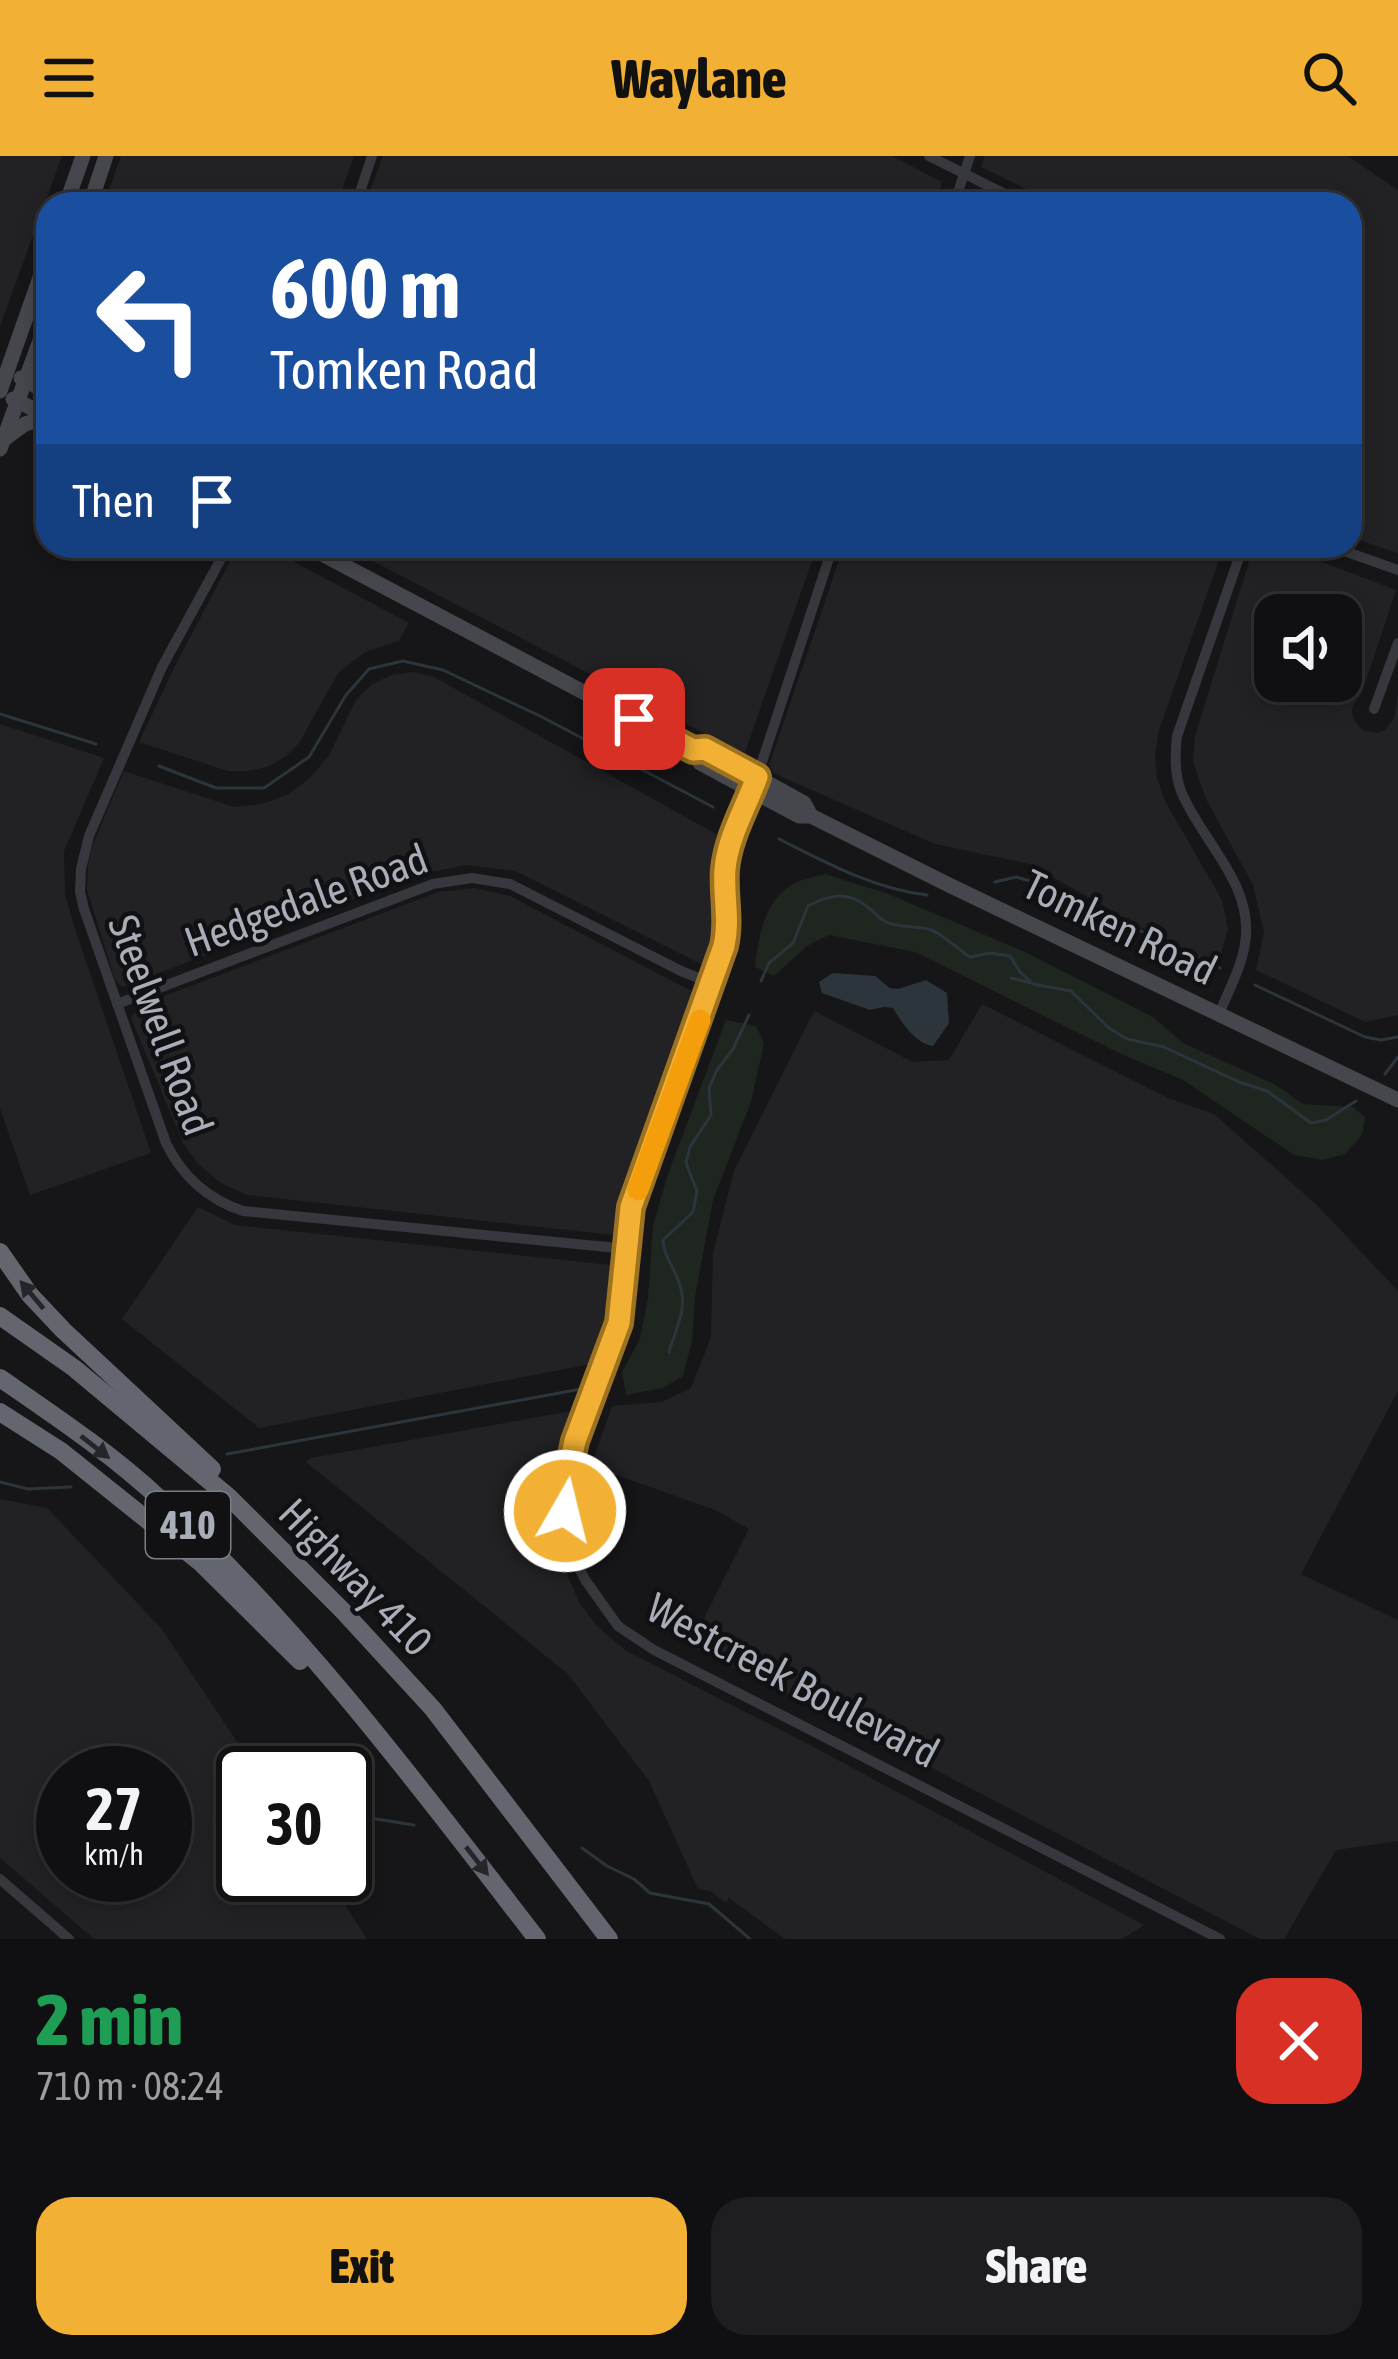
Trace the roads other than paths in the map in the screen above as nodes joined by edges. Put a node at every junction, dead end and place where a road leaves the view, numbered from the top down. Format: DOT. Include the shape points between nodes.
graph roads {
  1 [pos="83,156"];
  2 [pos="106,156"];
  3 [pos="372,156"];
  4 [pos="929,156"];
  5 [pos="970,156"];
  6 [pos="964,174"];
  7 [pos="70,192"];
  8 [pos="93,192"];
  9 [pos="360,192"];
  10 [pos="958,192"];
  11 [pos="1001,192"];
  12 [pos="36,288"];
  13 [pos="20,333"];
  14 [pos="0,348"];
  15 [pos="36,351"];
  16 [pos="8,371"];
  17 [pos="25,380"];
  18 [pos="36,386"];
  19 [pos="0,391"];
  20 [pos="17,401"];
  21 [pos="36,410"];
  22 [pos="36,420"];
  23 [pos="2,444"];
  24 [pos="1362,557"];
  25 [pos="221,558"];
  26 [pos="330,558"];
  27 [pos="825,558"];
  28 [pos="1239,558"];
  29 [pos="1398,570"];
  30 [pos="1398,643"];
  31 [pos="1374,709"];
  32 [pos="755,784"];
  33 [pos="713,983"];
  34 [pos="117,1004"];
  35 [pos="1219,1014"];
  36 [pos="1398,1100"];
  37 [pos="627,1249"];
  38 [pos="0,1252"];
  39 [pos="0,1316"];
  40 [pos="0,1378"];
  41 [pos="0,1412"];
  42 [pos="230,1498"];
  43 [pos="350,1700"];
  44 [pos="0,1879"];
  45 [pos="69,1939"];
  46 [pos="537,1939"];
  47 [pos="608,1939"];
  48 [pos="1220,1939"];
  1 -- 7 [label="main road"];
  2 -- 8 [label="main road"];
  3 -- 9 [label="street"];
  4 -- 6 [label="street"];
  5 -- 6 [label="street"];
  6 -- 10 [label="street"];
  6 -- 11 [label="street"];
  12 -- 13 [label="main road"];
  13 -- 14 [label="main road"];
  13 -- 16 [label="main road"];
  15 -- 17 [label="main road"];
  16 -- 17 [label="main road"];
  16 -- 19 [label="main road"];
  17 -- 18 [label="main road"];
  17 -- 20 [label="main road"];
  19 -- 20 [label="main road"];
  20 -- 21 [label="main road"];
  20 -- 23 [label="main road"];
  22 -- 23 [label="main road"];
  24 -- 29 [label="street"];
  25 -- 34 [label="street, Steelwell Road" via="162,667 83,854 80,892"];
  26 -- 32 [label="main road, Tomken Road" via="693,750 705,749"];
  27 -- 32 [label="street, Westcreek Boulevard"];
  28 -- 35 [label="street" via="1175,750 1181,792 1244,912 1245,944"];
  30 -- 31 [label="street"];
  32 -- 33 [label="street, Westcreek Boulevard" via="728,854 728,930"];
  32 -- 35 [label="main road, Tomken Road"];
  33 -- 34 [label="street, Hedgedale Road" via="510,884 472,878 433,884"];
  33 -- 37 [label="street, Westcreek Boulevard" via="631,1207"];
  34 -- 37 [label="street, Steelwell Road" via="174,1159 225,1205"];
  35 -- 36 [label="main road, Tomken Road"];
  37 -- 48 [label="street, Westcreek Boulevard" via="619,1323 575,1441 565,1511 576,1563 618,1626"];
  42 -- 38 [label="highway, one-way" via="217,1473 63,1330"];
  39 -- 42 [label="highway, Highway 410 / 410"];
  40 -- 43 [label="highway, Highway 410 / 410, one-way" via="158,1496"];
  41 -- 43 [label="highway" via="201,1563 325,1686"];
  42 -- 47 [label="highway, Highway 410 / 410" via="433,1709"];
  43 -- 46 [label="highway, Highway 410 / 410, one-way"];
  44 -- 45 [label="street"];
}
